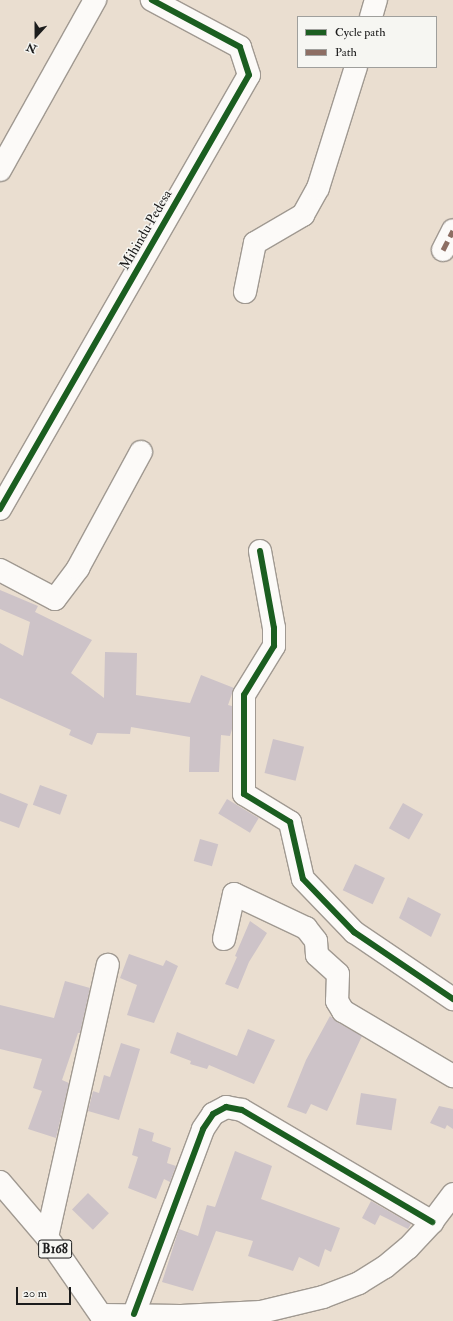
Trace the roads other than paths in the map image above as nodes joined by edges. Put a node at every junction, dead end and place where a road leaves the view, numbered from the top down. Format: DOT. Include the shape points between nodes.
graph roads {
  1 [pos="95,0"];
  2 [pos="152,0"];
  3 [pos="376,0"];
  4 [pos="371,16"];
  5 [pos="356,68"];
  6 [pos="0,170"];
  7 [pos="453,230"];
  8 [pos="442,250"];
  9 [pos="245,292"];
  10 [pos="141,452"];
  11 [pos="0,509"];
  12 [pos="260,551"];
  13 [pos="0,570"];
  14 [pos="224,939"];
  15 [pos="108,965"];
  16 [pos="453,999"];
  17 [pos="453,1076"];
  18 [pos="0,1182"];
  19 [pos="453,1194"];
  20 [pos="432,1222"];
  21 [pos="46,1237"];
  22 [pos="134,1314"];
  23 [pos="103,1318"];
  1 -- 6 [label="street"];
  2 -- 11 [label="street, Mihindu Pedesa" via="240,47 250,75"];
  3 -- 4 [label="street"];
  5 -- 9 [label="street" via="318,188 304,215 255,243"];
  7 -- 8 [label="street"];
  10 -- 13 [label="street" via="78,568 55,599"];
  12 -- 16 [label="street" via="274,628 274,646 244,695 244,794 290,822 303,879 354,932"];
  14 -- 17 [label="street" via="234,894 306,928 316,941 317,955 338,974 337,1001 343,1011"];
  15 -- 21 [label="street"];
  18 -- 21 [label="street, B168"];
  19 -- 20 [label="street"];
  20 -- 22 [label="street" via="408,1248 385,1267 360,1283 323,1297 261,1312 181,1316"];
  20 -- 22 [label="street" via="242,1110 226,1107 213,1114 204,1129"];
  21 -- 23 [label="street, B168"];
  22 -- 23 [label="street"];
}
